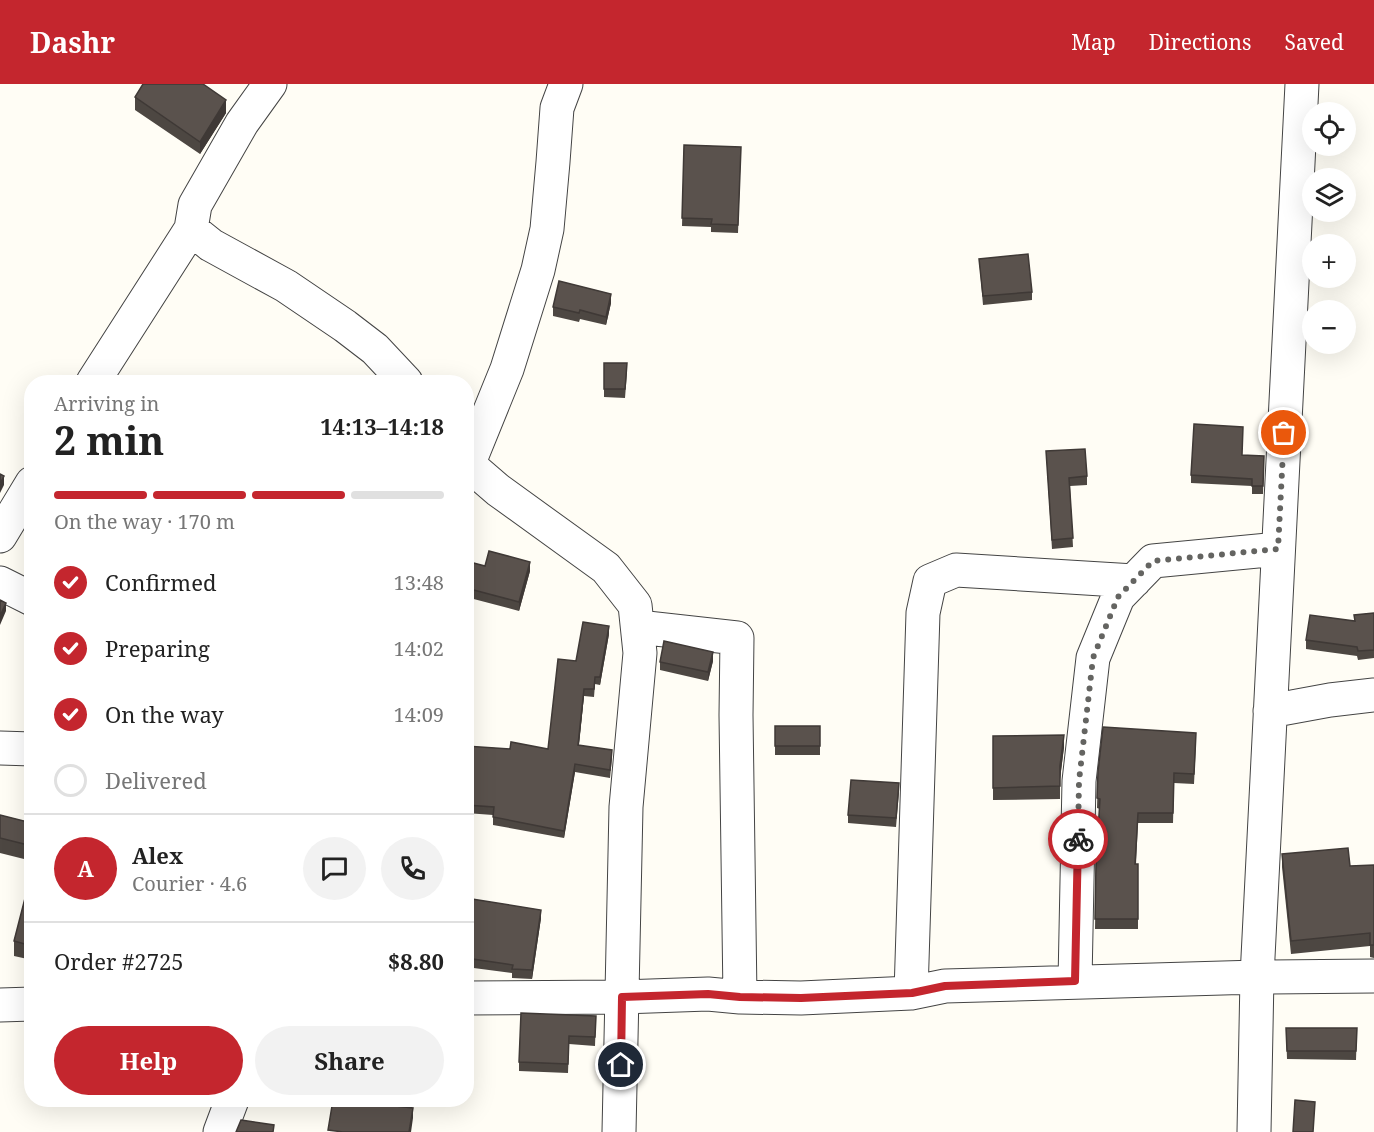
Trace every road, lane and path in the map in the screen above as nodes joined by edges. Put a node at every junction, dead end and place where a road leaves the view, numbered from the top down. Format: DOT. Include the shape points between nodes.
graph roads {
  1 [pos="270,84"];
  2 [pos="566,84"];
  3 [pos="1302,84"];
  4 [pos="192,229"];
  5 [pos="98,375"];
  6 [pos="399,375"];
  7 [pos="474,452"];
  8 [pos="474,472"];
  9 [pos="24,496"];
  10 [pos="0,536"];
  11 [pos="1278,549"];
  12 [pos="1134,581"];
  13 [pos="0,583"];
  14 [pos="24,595"];
  15 [pos="638,627"];
  16 [pos="1374,694"];
  17 [pos="1270,711"];
  18 [pos="0,748"];
  19 [pos="24,748"];
  20 [pos="1374,976"];
  21 [pos="1257,977"];
  22 [pos="1075,981"];
  23 [pos="912,993"];
  24 [pos="622,997"];
  25 [pos="740,997"];
  26 [pos="474,998"];
  27 [pos="24,1004"];
  28 [pos="0,1005"];
  29 [pos="229,1107"];
  30 [pos="220,1132"];
  31 [pos="619,1132"];
  32 [pos="1254,1132"];
  1 -- 4 [label="street" via="242,123 195,205"];
  2 -- 7 [label="street" via="557,108 547,230 538,270 507,369"];
  3 -- 11 [label="street"];
  4 -- 5 [label="street"];
  4 -- 6 [label="street" via="211,245 286,286 345,326"];
  8 -- 15 [label="street" via="606,568 635,605"];
  9 -- 10 [label="street"];
  11 -- 12 [label="street" via="1153,561"];
  11 -- 17 [label="street"];
  12 -- 22 [label="street" via="1118,597 1093,658 1079,781"];
  12 -- 23 [label="street" via="956,570 930,581 923,613"];
  13 -- 14 [label="street"];
  15 -- 24 [label="street" via="640,653 626,807"];
  15 -- 25 [label="street" via="737,638"];
  16 -- 17 [label="street"];
  17 -- 21 [label="street"];
  18 -- 19 [label="street"];
  20 -- 21 [label="street"];
  21 -- 22 [label="street"];
  21 -- 32 [label="street"];
  22 -- 23 [label="street" via="945,986"];
  23 -- 25 [label="street"];
  24 -- 25 [label="street"];
  24 -- 26 [label="street"];
  24 -- 31 [label="street"];
  27 -- 28 [label="street"];
  29 -- 30 [label="street"];
}
